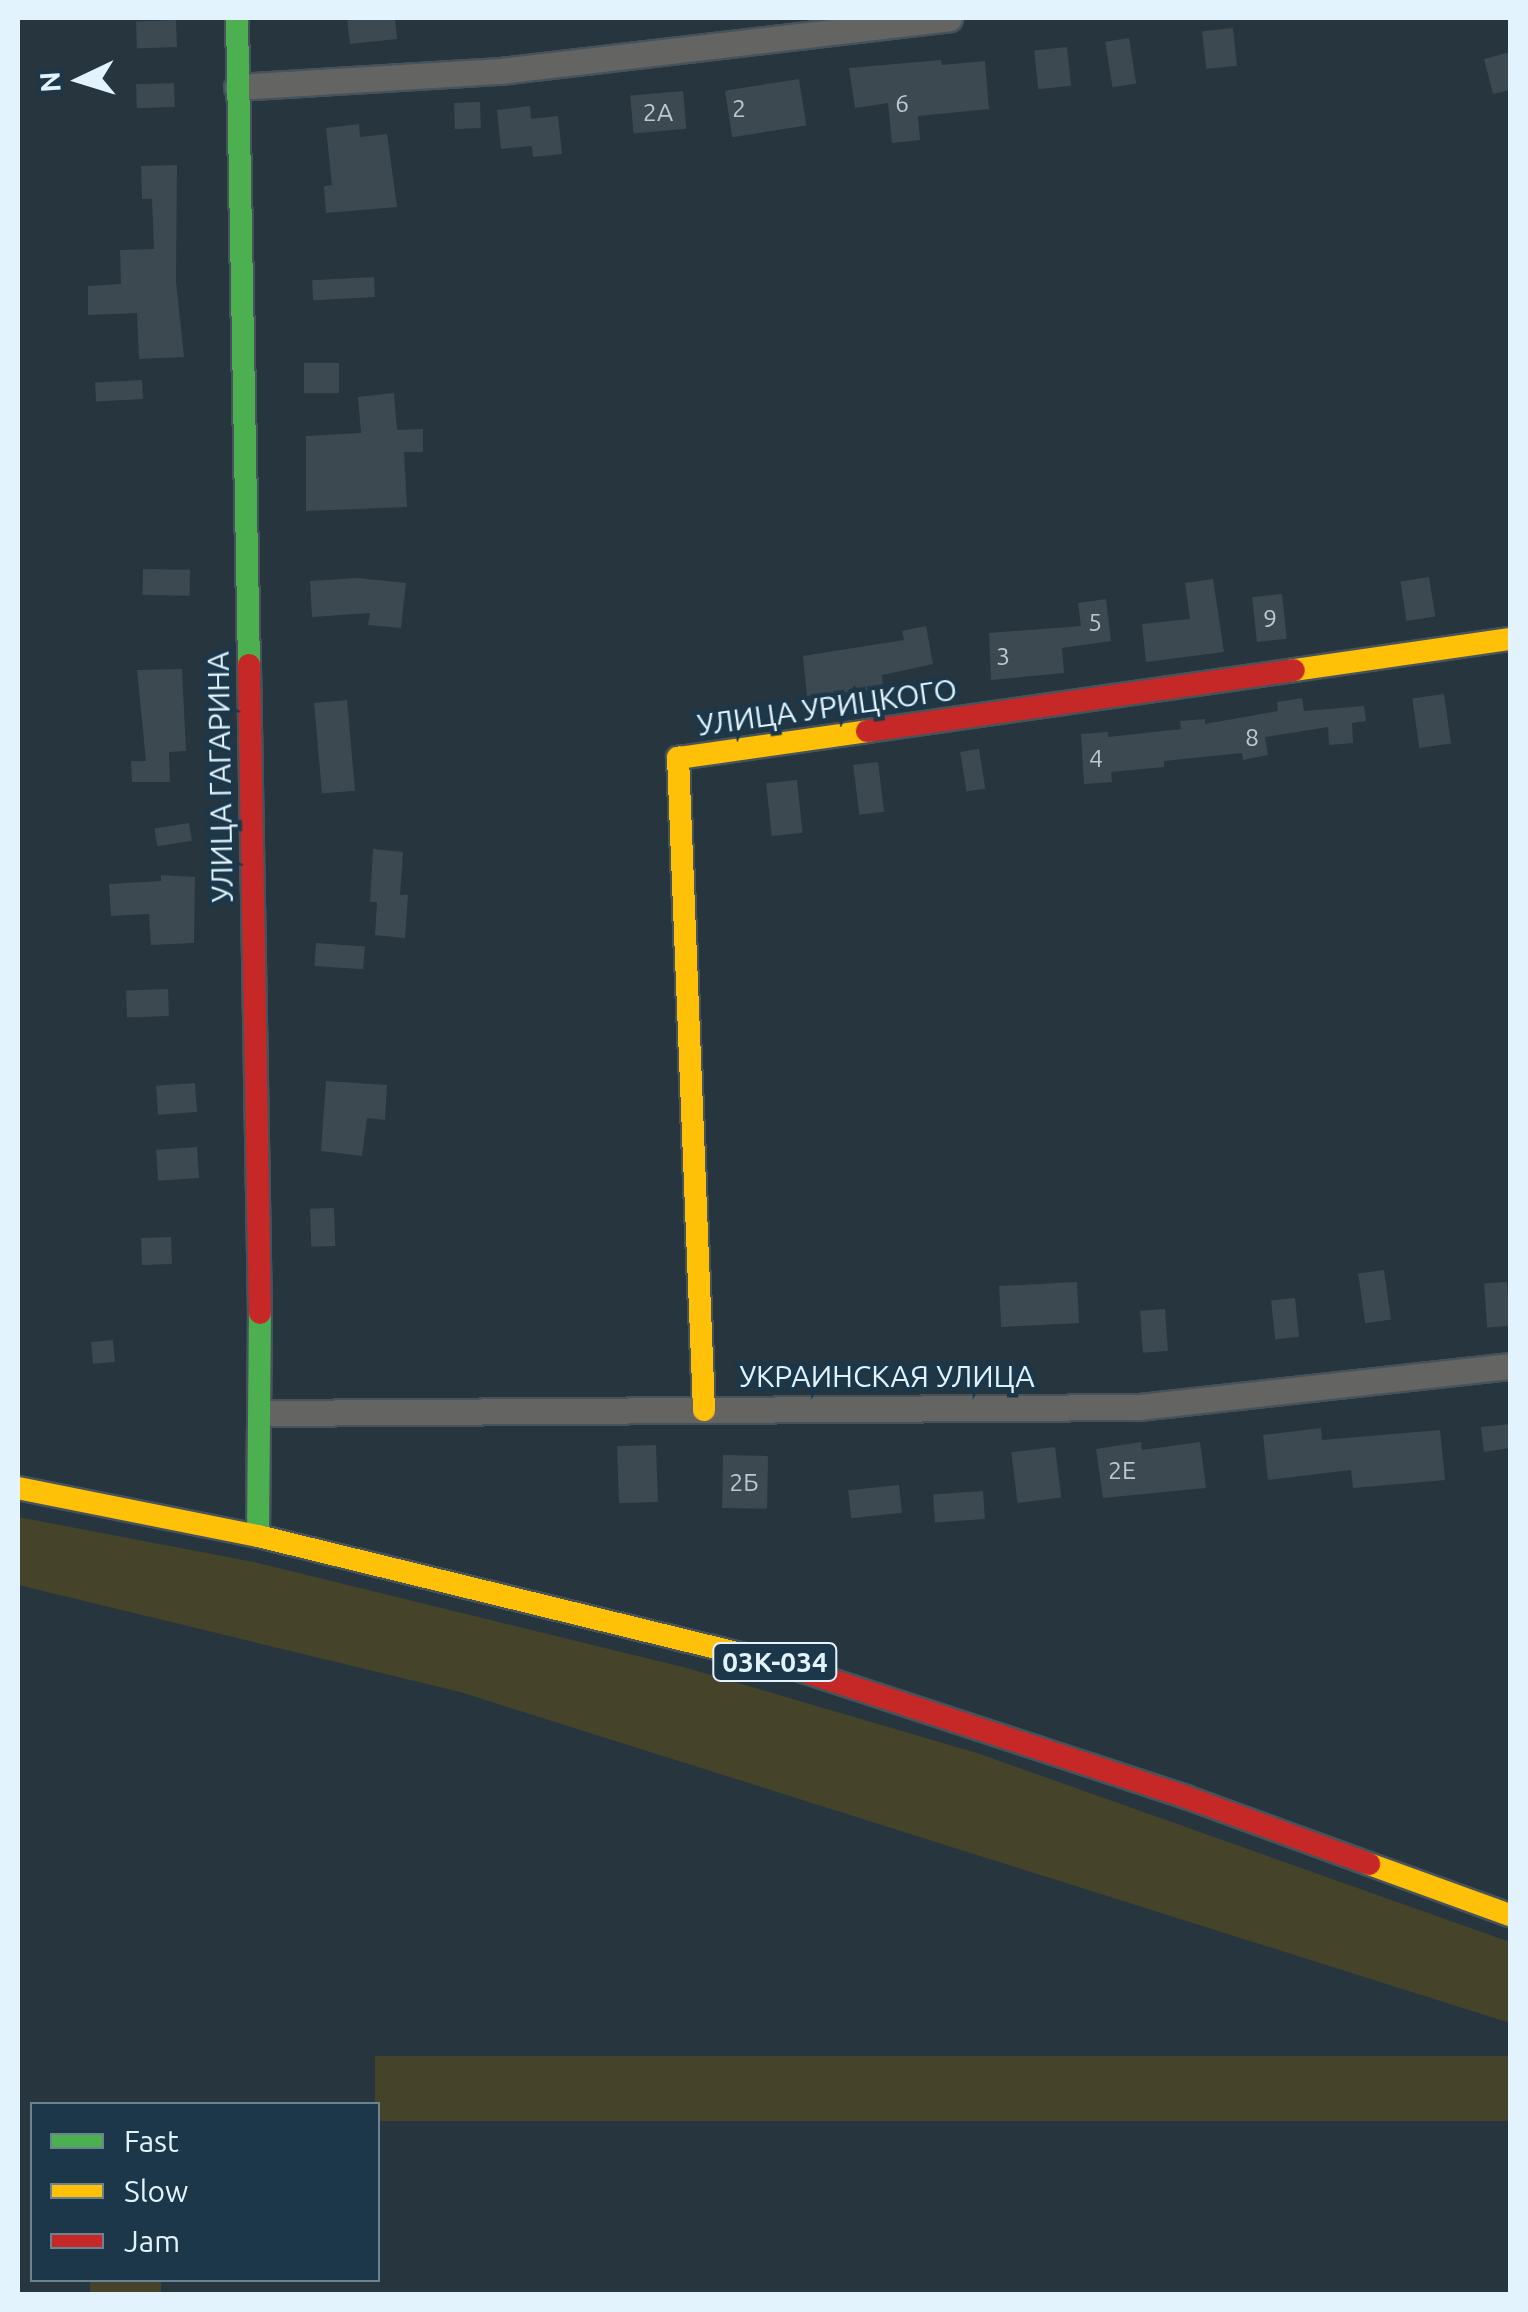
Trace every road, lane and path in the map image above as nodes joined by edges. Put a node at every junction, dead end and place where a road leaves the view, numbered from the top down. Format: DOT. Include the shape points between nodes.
graph roads {
  1 [pos="237,18"];
  2 [pos="949,18"];
  3 [pos="238,87"];
  4 [pos="1510,639"];
  5 [pos="1510,1366"];
  6 [pos="704,1410"];
  7 [pos="262,1413"];
  8 [pos="18,1488"];
  9 [pos="258,1536"];
  10 [pos="1510,1916"];
  1 -- 3 [label="street, УЛИЦА ГАГАРИНА"];
  2 -- 3 [label="street" via="500,71"];
  3 -- 7 [label="street, УЛИЦА ГАГАРИНА"];
  4 -- 6 [label="street, УЛИЦА УРИЦКОГО" via="678,758"];
  5 -- 6 [label="street, УКРАИНСКАЯ УЛИЦА" via="1139,1407"];
  6 -- 7 [label="street, УКРАИНСКАЯ УЛИЦА"];
  7 -- 9 [label="street, УЛИЦА ГАГАРИНА"];
  8 -- 9 [label="street, 03К-034"];
  9 -- 10 [label="street, 03К-034" via="824,1676 1186,1797"];
}
